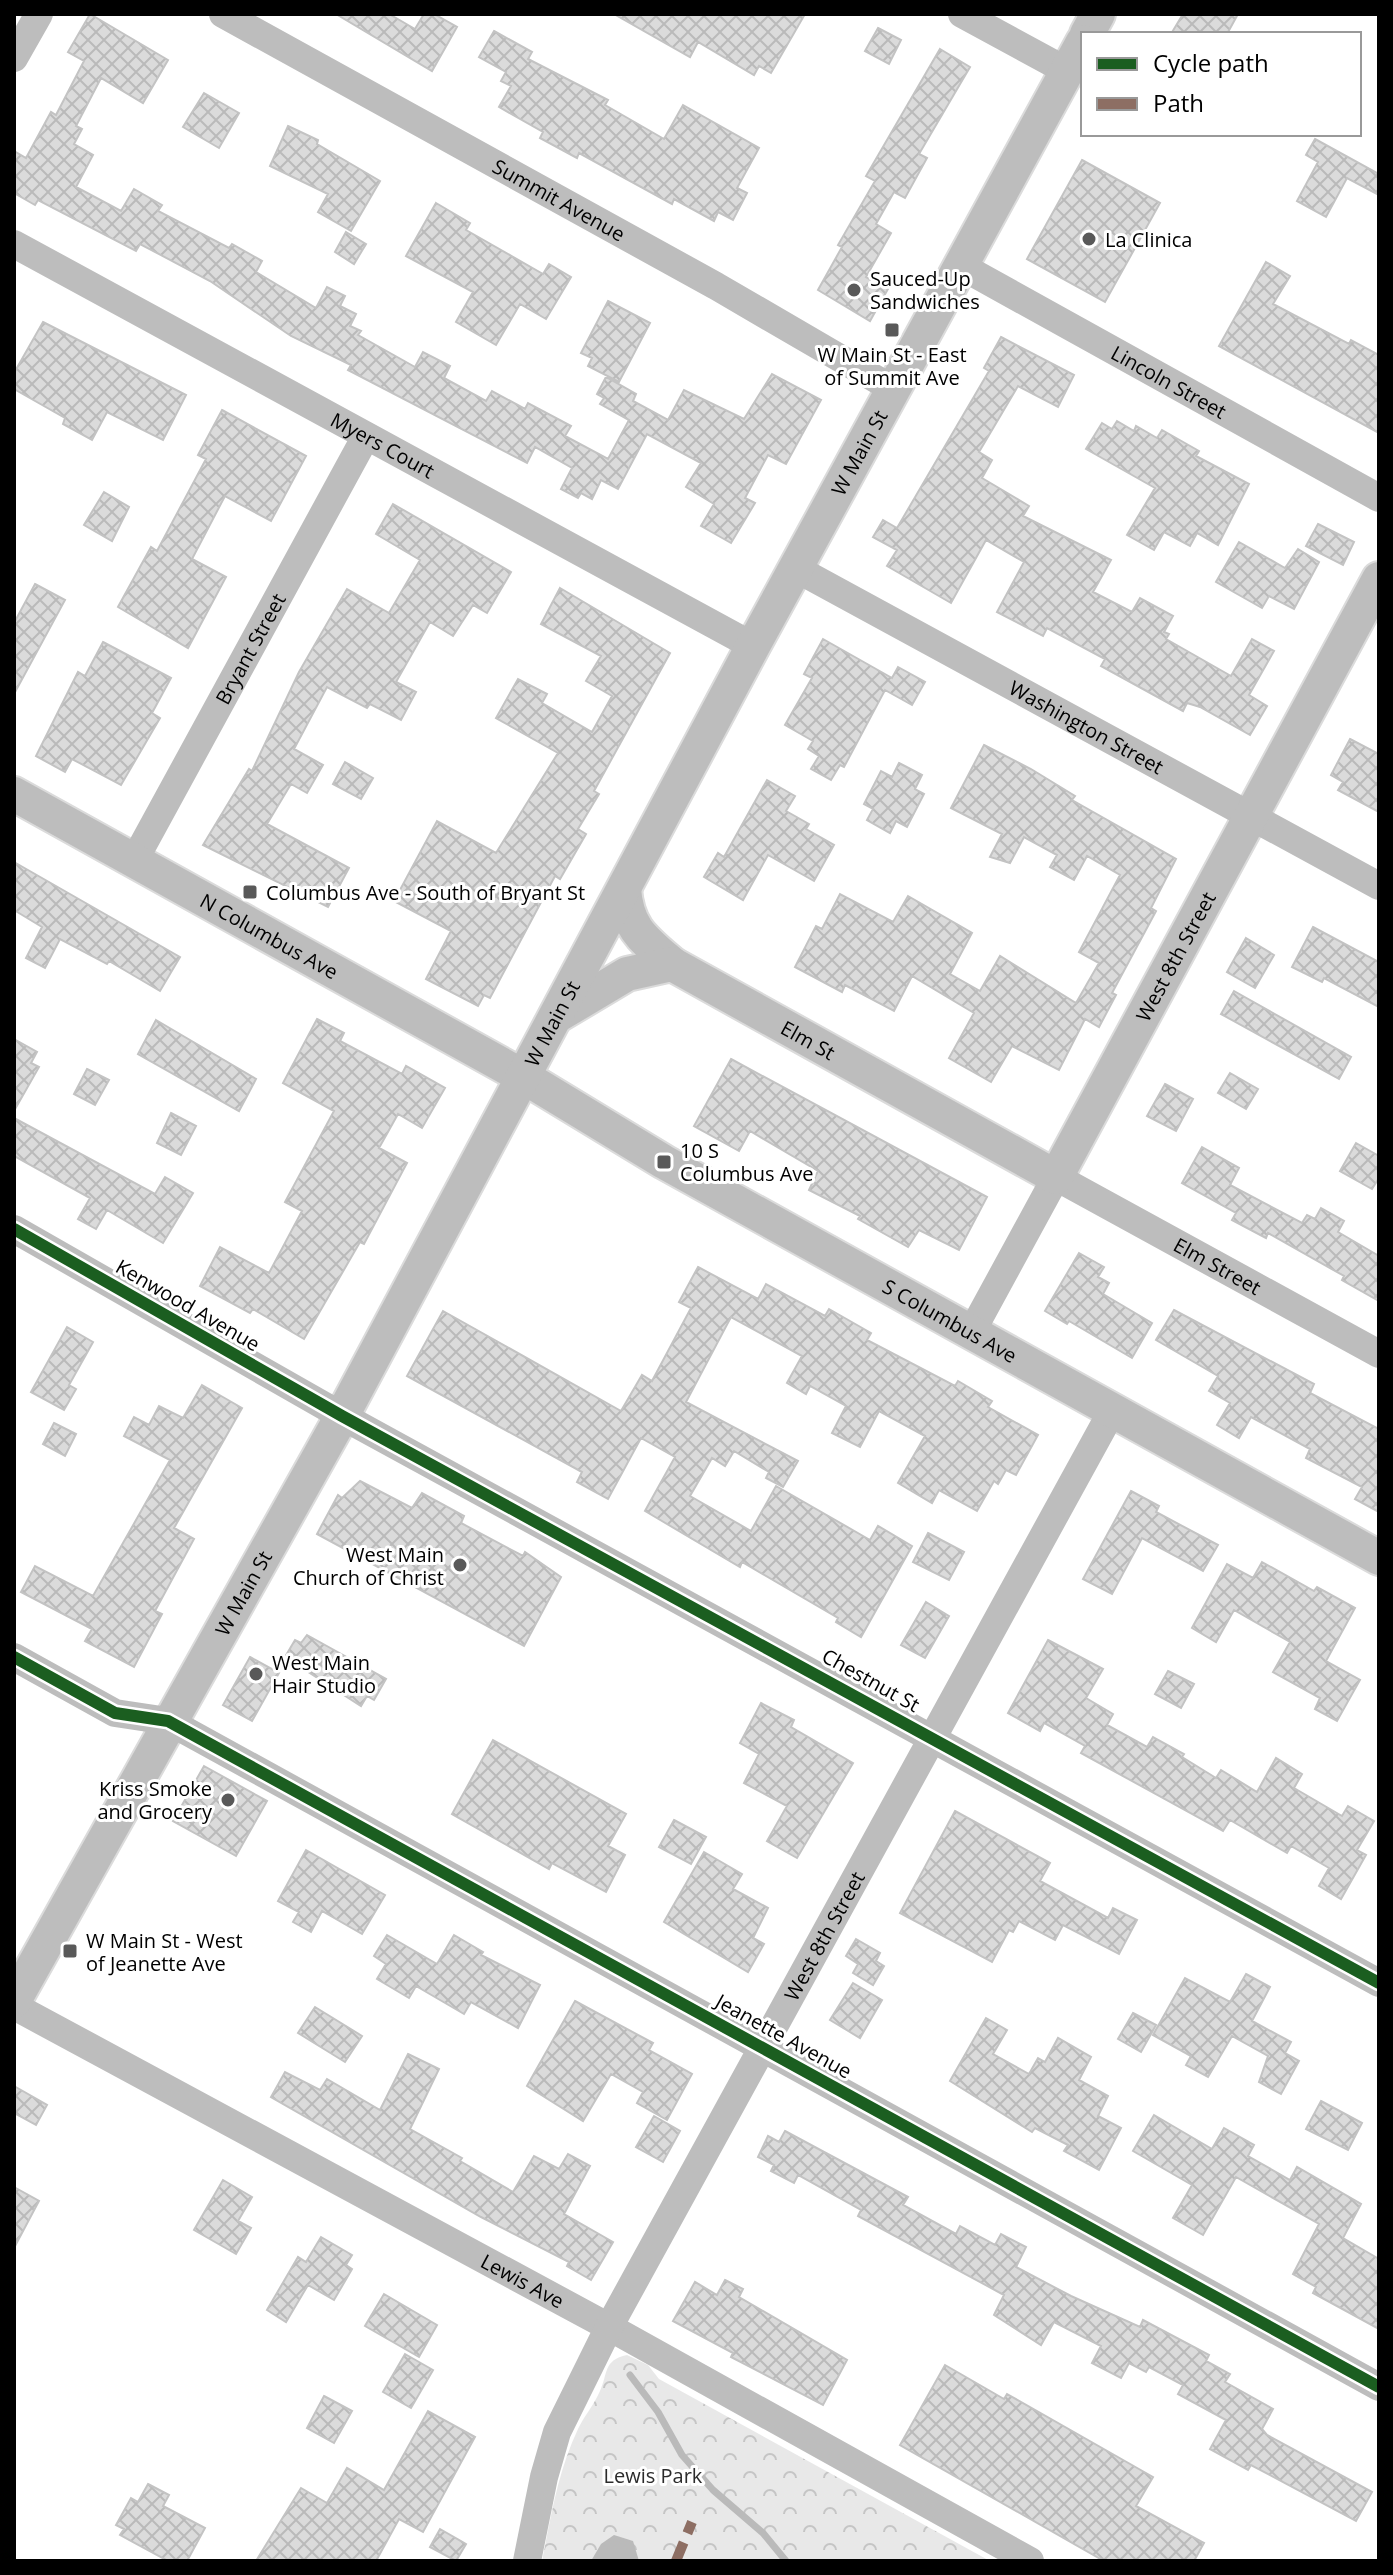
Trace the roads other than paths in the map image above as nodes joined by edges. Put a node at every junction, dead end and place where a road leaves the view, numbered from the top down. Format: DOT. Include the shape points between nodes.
graph roads {
  1 [pos="39,14"];
  2 [pos="223,14"];
  3 [pos="962,14"];
  4 [pos="1098,14"];
  5 [pos="1088,32"];
  6 [pos="1075,57"];
  7 [pos="14,58"];
  8 [pos="14,244"];
  9 [pos="961,266"];
  10 [pos="893,389"];
  11 [pos="366,436"];
  12 [pos="1379,498"];
  13 [pos="795,568"];
  14 [pos="1379,579"];
  15 [pos="753,646"];
  16 [pos="14,794"];
  17 [pos="1250,813"];
  18 [pos="134,861"];
  19 [pos="1379,886"];
  20 [pos="624,889"];
  21 [pos="672,964"];
  22 [pos="557,1016"];
  23 [pos="524,1077"];
  24 [pos="1056,1177"];
  25 [pos="14,1229"];
  26 [pos="971,1333"];
  27 [pos="1379,1354"];
  28 [pos="1112,1411"];
  29 [pos="342,1416"];
  30 [pos="1379,1558"];
  31 [pos="14,1657"];
  32 [pos="168,1721"];
  33 [pos="935,1738"];
  34 [pos="1379,1983"];
  35 [pos="14,2003"];
  36 [pos="764,2048"];
  37 [pos="609,2327"];
  38 [pos="1379,2387"];
  39 [pos="527,2561"];
  40 [pos="1030,2561"];
  1 -- 7 [label="street"];
  2 -- 10 [label="street, Summit Avenue"];
  3 -- 6 [label="street"];
  4 -- 5 [label="main road"];
  6 -- 9 [label="main road, W Main St"];
  8 -- 11 [label="street, Myers Court"];
  9 -- 10 [label="main road, W Main St"];
  9 -- 12 [label="street, Lincoln Street"];
  10 -- 13 [label="main road, W Main St"];
  11 -- 15 [label="street, Myers Court"];
  11 -- 18 [label="street, Bryant Street"];
  13 -- 15 [label="main road, W Main St"];
  13 -- 17 [label="street, Washington Street"];
  14 -- 17 [label="main road, West 8th Street"];
  15 -- 20 [label="main road, W Main St"];
  16 -- 18 [label="main road, N Columbus Ave"];
  17 -- 19 [label="street, Washington Street"];
  17 -- 24 [label="main road, West 8th Street"];
  18 -- 23 [label="main road, N Columbus Ave"];
  20 -- 21 [label="main road, Elm St" via="626,913 637,932"];
  20 -- 22 [label="main road, W Main St"];
  21 -- 22 [label="main road" via="627,974"];
  21 -- 24 [label="main road, Elm St"];
  22 -- 23 [label="main road, W Main St"];
  23 -- 26 [label="main road, S Columbus Ave" via="664,1162"];
  23 -- 29 [label="main road, W Main St"];
  24 -- 26 [label="street, West 8th Street"];
  24 -- 27 [label="street, Elm Street"];
  25 -- 29 [label="street, Kenwood Avenue"];
  26 -- 28 [label="main road, S Columbus Ave"];
  28 -- 30 [label="main road, S Columbus Ave"];
  28 -- 33 [label="street, West 8th Street"];
  29 -- 32 [label="main road, W Main St"];
  29 -- 33 [label="street, Chestnut St"];
  31 -- 32 [label="street" via="115,1713"];
  32 -- 35 [label="main road, W Main St"];
  32 -- 36 [label="street, Jeanette Avenue"];
  33 -- 34 [label="street, Chestnut St"];
  33 -- 36 [label="street, West 8th Street"];
  35 -- 37 [label="street, Lewis Ave"];
  36 -- 37 [label="street, West 8th Street"];
  36 -- 38 [label="street, Jeanette Avenue"];
  37 -- 39 [label="street, West 8th Street" via="557,2432"];
  37 -- 40 [label="street, Lewis Ave"];
}
